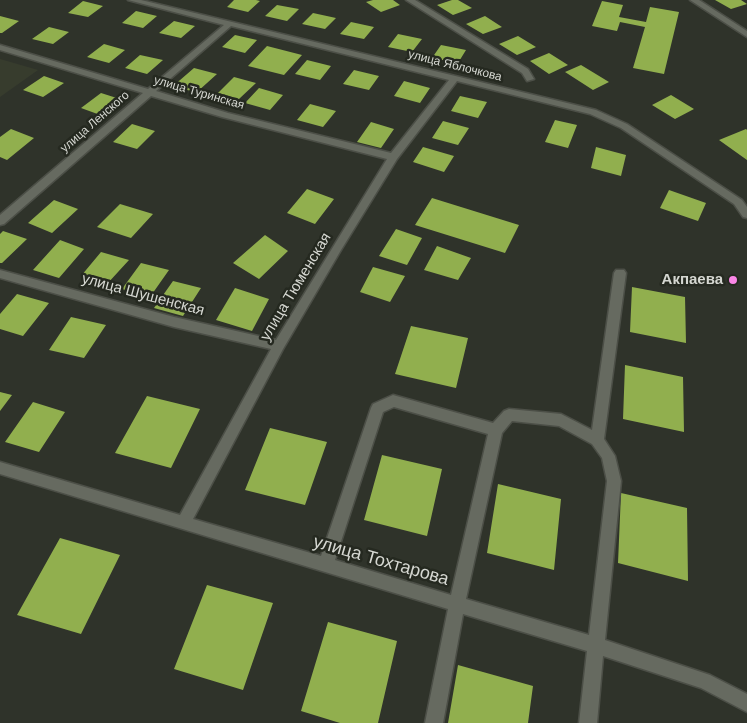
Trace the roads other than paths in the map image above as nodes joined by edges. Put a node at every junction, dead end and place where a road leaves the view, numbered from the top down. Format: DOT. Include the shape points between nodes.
graph roads {
  1 [pos="132,0"];
  2 [pos="410,0"];
  3 [pos="694,0"];
  4 [pos="229,24"];
  5 [pos="747,36"];
  6 [pos="0,47"];
  7 [pos="454,79"];
  8 [pos="530,79"];
  9 [pos="150,92"];
  10 [pos="393,157"];
  11 [pos="747,214"];
  12 [pos="0,221"];
  13 [pos="620,273"];
  14 [pos="0,274"];
  15 [pos="278,346"];
  16 [pos="496,430"];
  17 [pos="597,440"];
  18 [pos="0,468"];
  19 [pos="183,522"];
  20 [pos="326,565"];
  21 [pos="457,604"];
  22 [pos="597,646"];
  23 [pos="747,703"];
  24 [pos="434,723"];
  25 [pos="588,723"];
  1 -- 4 [label="street, улица Яблочкова"];
  2 -- 8 [label="street" via="525,70"];
  3 -- 5 [label="street"];
  4 -- 7 [label="street, улица Яблочкова"];
  4 -- 9 [label="street, улица Ленского"];
  6 -- 9 [label="street, улица Туринская"];
  7 -- 10 [label="street, улица Тюменская"];
  7 -- 11 [label="street, улица Яблочкова" via="593,112 624,126 738,202"];
  9 -- 10 [label="street, улица Туринская" via="225,115"];
  9 -- 12 [label="street, улица Ленского"];
  10 -- 15 [label="street, улица Тюменская"];
  13 -- 17 [label="street"];
  14 -- 15 [label="street, улица Шушенская" via="174,322"];
  15 -- 19 [label="street, улица Тюменская"];
  16 -- 17 [label="street" via="508,415 560,420"];
  16 -- 20 [label="street" via="393,401 378,408"];
  16 -- 21 [label="street"];
  17 -- 22 [label="street" via="608,456 614,481"];
  18 -- 19 [label="street, улица Тохтарова"];
  19 -- 20 [label="street, улица Тохтарова"];
  20 -- 21 [label="street, улица Тохтарова"];
  21 -- 22 [label="street, улица Тохтарова"];
  21 -- 24 [label="street"];
  22 -- 23 [label="street, улица Тохтарова" via="704,681"];
  22 -- 25 [label="street"];
}
